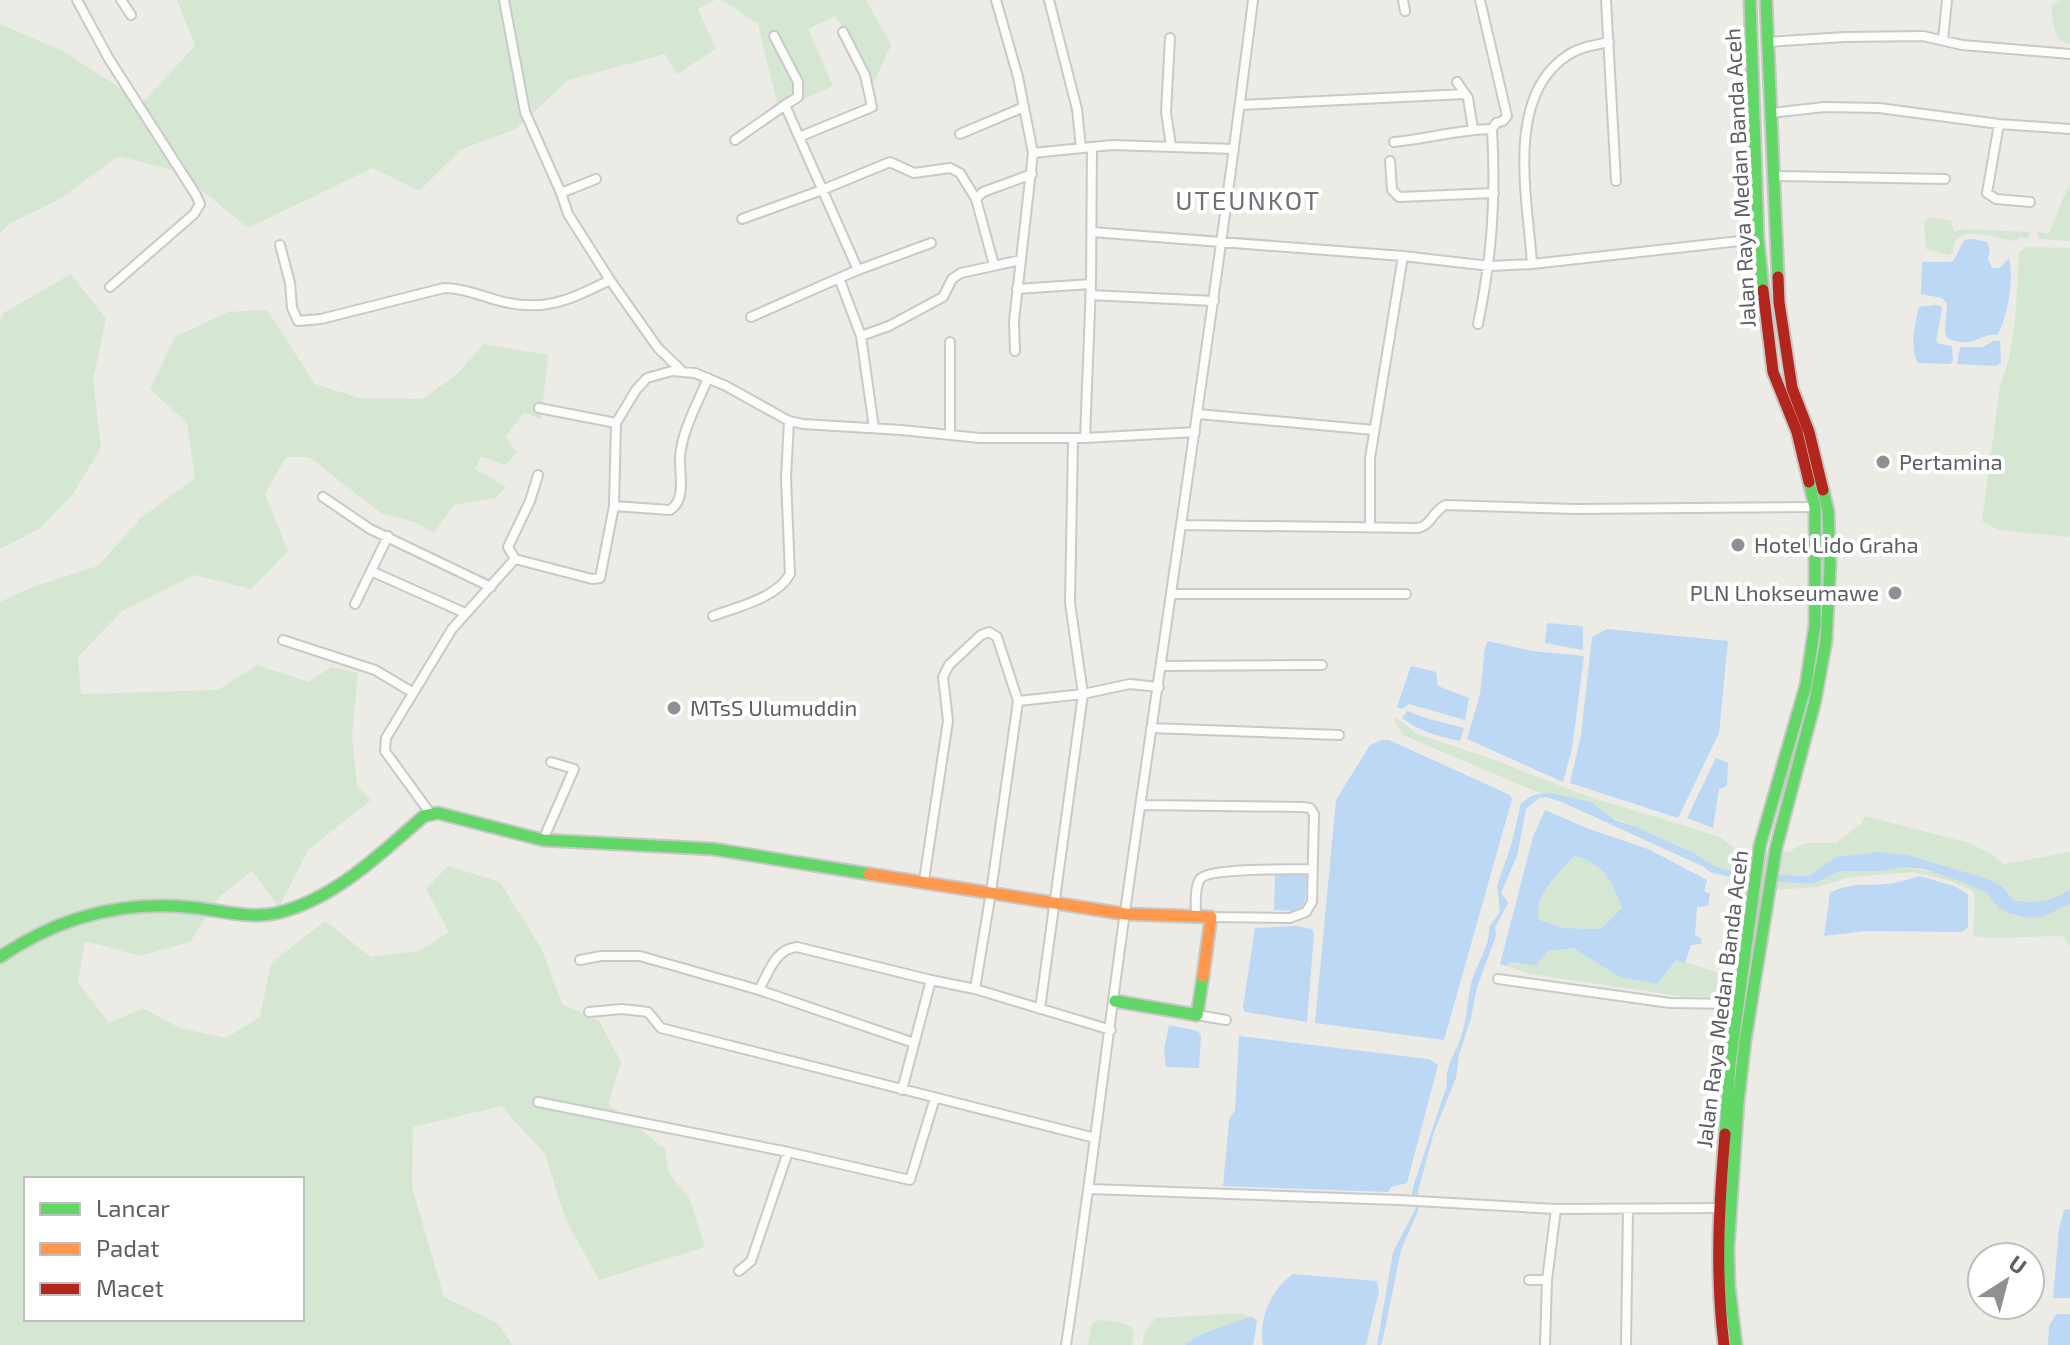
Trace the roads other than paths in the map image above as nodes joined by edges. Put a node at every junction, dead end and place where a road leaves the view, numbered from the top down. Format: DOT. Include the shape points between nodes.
graph roads {
  1 [pos="77,0"];
  2 [pos="121,0"];
  3 [pos="504,0"];
  4 [pos="996,0"];
  5 [pos="1049,0"];
  6 [pos="1253,0"];
  7 [pos="1403,0"];
  8 [pos="1480,0"];
  9 [pos="1606,0"];
  10 [pos="1750,0"];
  11 [pos="1766,0"];
  12 [pos="1947,0"];
  13 [pos="1405,11"];
  14 [pos="131,15"];
  15 [pos="843,32"];
  16 [pos="774,36"];
  17 [pos="1170,38"];
  18 [pos="1943,40"];
  19 [pos="1609,42"];
  20 [pos="1767,42"];
  21 [pos="2070,54"];
  22 [pos="1457,82"];
  23 [pos="1465,94"];
  24 [pos="785,105"];
  25 [pos="1240,105"];
  26 [pos="1024,107"];
  27 [pos="1771,113"];
  28 [pos="1999,124"];
  29 [pos="1473,129"];
  30 [pos="1492,129"];
  31 [pos="2070,129"];
  32 [pos="960,134"];
  33 [pos="799,137"];
  34 [pos="735,140"];
  35 [pos="1394,142"];
  36 [pos="1171,146"];
  37 [pos="1092,147"];
  38 [pos="1081,148"];
  39 [pos="1234,149"];
  40 [pos="1033,153"];
  41 [pos="1390,161"];
  42 [pos="1032,174"];
  43 [pos="1773,176"];
  44 [pos="596,179"];
  45 [pos="1945,179"];
  46 [pos="1616,181"];
  47 [pos="822,190"];
  48 [pos="561,193"];
  49 [pos="1494,193"];
  50 [pos="976,199"];
  51 [pos="2030,202"];
  52 [pos="742,219"];
  53 [pos="1092,232"];
  54 [pos="1758,239"];
  55 [pos="931,243"];
  56 [pos="1221,243"];
  57 [pos="280,245"];
  58 [pos="1403,256"];
  59 [pos="1021,260"];
  60 [pos="1532,264"];
  61 [pos="994,265"];
  62 [pos="1490,266"];
  63 [pos="858,270"];
  64 [pos="839,278"];
  65 [pos="610,280"];
  66 [pos="1091,284"];
  67 [pos="110,287"];
  68 [pos="1017,289"];
  69 [pos="1090,295"];
  70 [pos="1214,301"];
  71 [pos="751,317"];
  72 [pos="1478,324"];
  73 [pos="861,336"];
  74 [pos="950,342"];
  75 [pos="1015,351"];
  76 [pos="681,370"];
  77 [pos="708,378"];
  78 [pos="539,408"];
  79 [pos="1198,414"];
  80 [pos="789,421"];
  81 [pos="616,423"];
  82 [pos="874,428"];
  83 [pos="1374,430"];
  84 [pos="1195,432"];
  85 [pos="950,435"];
  86 [pos="1073,438"];
  87 [pos="1085,438"];
  88 [pos="538,475"];
  89 [pos="323,497"];
  90 [pos="614,506"];
  91 [pos="1815,507"];
  92 [pos="1182,525"];
  93 [pos="1370,528"];
  94 [pos="388,536"];
  95 [pos="515,559"];
  96 [pos="371,571"];
  97 [pos="491,587"];
  98 [pos="1173,594"];
  99 [pos="1406,594"];
  100 [pos="355,604"];
  101 [pos="465,613"];
  102 [pos="713,616"];
  103 [pos="283,640"];
  104 [pos="1322,665"];
  105 [pos="1161,666"];
  106 [pos="1159,687"];
  107 [pos="412,692"];
  108 [pos="1083,694"];
  109 [pos="1018,701"];
  110 [pos="1151,728"];
  111 [pos="1339,735"];
  112 [pos="1797,744"];
  113 [pos="551,762"];
  114 [pos="1142,805"];
  115 [pos="430,813"];
  116 [pos="543,840"];
  117 [pos="1312,869"];
  118 [pos="924,880"];
  119 [pos="991,892"];
  120 [pos="1054,902"];
  121 [pos="1125,914"];
  122 [pos="1196,917"];
  123 [pos="1211,917"];
  124 [pos="0,957"];
  125 [pos="580,960"];
  126 [pos="1498,979"];
  127 [pos="931,980"];
  128 [pos="975,989"];
  129 [pos="759,990"];
  130 [pos="1115,1001"];
  131 [pos="1739,1004"];
  132 [pos="1040,1009"];
  133 [pos="589,1012"];
  134 [pos="1197,1015"];
  135 [pos="1226,1020"];
  136 [pos="1111,1030"];
  137 [pos="914,1043"];
  138 [pos="902,1090"];
  139 [pos="935,1098"];
  140 [pos="538,1102"];
  141 [pos="1095,1138"];
  142 [pos="788,1152"];
  143 [pos="1090,1189"];
  144 [pos="1724,1208"];
  145 [pos="1556,1209"];
  146 [pos="1628,1211"];
  147 [pos="739,1271"];
  148 [pos="1529,1280"];
  149 [pos="1547,1280"];
  150 [pos="1066,1345"];
  151 [pos="1545,1345"];
  152 [pos="1626,1345"];
  153 [pos="1724,1345"];
  154 [pos="1736,1345"];
  1 -- 67 [label="street" via="200,204"];
  2 -- 14 [label="street"];
  3 -- 48 [label="street" via="525,112"];
  4 -- 26 [label="street"];
  5 -- 38 [label="street" via="1077,109"];
  6 -- 25 [label="street"];
  7 -- 13 [label="street"];
  8 -- 30 [label="street" via="1507,113"];
  9 -- 19 [label="street"];
  10 -- 54 [label="main road, Jalan Raya Medan Banda Aceh"];
  11 -- 20 [label="main road, Jalan Raya Medan Banda Aceh"];
  12 -- 18 [label="street"];
  15 -- 33 [label="street" via="865,75 872,107"];
  16 -- 24 [label="street" via="800,93"];
  17 -- 36 [label="street" via="1166,112"];
  18 -- 20 [label="street" via="1923,36"];
  18 -- 21 [label="street"];
  19 -- 46 [label="street"];
  19 -- 60 [label="street" via="1566,56 1539,87 1528,113 1524,139"];
  20 -- 27 [label="main road, Jalan Raya Medan Banda Aceh"];
  22 -- 23 [label="street"];
  23 -- 25 [label="street"];
  23 -- 29 [label="street"];
  24 -- 33 [label="street"];
  24 -- 34 [label="street"];
  25 -- 39 [label="street"];
  26 -- 32 [label="street"];
  26 -- 40 [label="street"];
  27 -- 28 [label="street" via="1868,107"];
  27 -- 43 [label="main road, Jalan Raya Medan Banda Aceh"];
  28 -- 31 [label="street"];
  28 -- 51 [label="street" via="1987,193 1996,199"];
  29 -- 30 [label="street"];
  29 -- 35 [label="street"];
  30 -- 49 [label="street"];
  33 -- 47 [label="street"];
  36 -- 37 [label="street"];
  36 -- 39 [label="street"];
  37 -- 38 [label="street"];
  37 -- 53 [label="street"];
  38 -- 40 [label="street"];
  39 -- 56 [label="street"];
  40 -- 42 [label="street"];
  41 -- 49 [label="street" via="1392,190 1399,197"];
  42 -- 50 [label="street"];
  42 -- 59 [label="street"];
  43 -- 45 [label="street"];
  43 -- 112 [label="main road, Jalan Raya Medan Banda Aceh" via="1785,352 1828,511 1826,641 1815,701"];
  44 -- 48 [label="street"];
  47 -- 50 [label="street" via="890,162 914,173 950,168 960,173"];
  47 -- 52 [label="street"];
  47 -- 63 [label="street"];
  48 -- 65 [label="street" via="568,214"];
  49 -- 62 [label="street"];
  50 -- 61 [label="street"];
  53 -- 56 [label="street"];
  53 -- 66 [label="street"];
  54 -- 60 [label="street"];
  54 -- 91 [label="main road, Jalan Raya Medan Banda Aceh" via="1773,372 1797,432"];
  55 -- 63 [label="street"];
  56 -- 58 [label="street"];
  56 -- 70 [label="street"];
  57 -- 65 [label="street" via="292,308 298,321 305,322 444,288 524,306 557,304"];
  58 -- 62 [label="street"];
  58 -- 83 [label="street"];
  59 -- 61 [label="street"];
  59 -- 68 [label="street"];
  60 -- 62 [label="street"];
  61 -- 73 [label="street" via="961,273 943,297"];
  62 -- 72 [label="street"];
  63 -- 64 [label="street"];
  64 -- 71 [label="street"];
  64 -- 73 [label="street"];
  65 -- 76 [label="street" via="658,348"];
  66 -- 68 [label="street"];
  66 -- 69 [label="street"];
  68 -- 75 [label="street"];
  69 -- 70 [label="street"];
  69 -- 87 [label="street"];
  70 -- 79 [label="street"];
  73 -- 82 [label="street"];
  74 -- 85 [label="street"];
  76 -- 77 [label="street"];
  76 -- 81 [label="street" via="647,378"];
  77 -- 80 [label="street"];
  77 -- 90 [label="street" via="681,447 677,505 670,510"];
  78 -- 81 [label="street"];
  79 -- 83 [label="street"];
  79 -- 84 [label="street"];
  80 -- 82 [label="street"];
  80 -- 102 [label="street" via="790,574 771,593"];
  81 -- 90 [label="street"];
  82 -- 85 [label="street"];
  83 -- 93 [label="street"];
  84 -- 87 [label="street"];
  84 -- 92 [label="street"];
  85 -- 86 [label="street"];
  86 -- 87 [label="street"];
  86 -- 108 [label="street" via="1070,603"];
  88 -- 95 [label="street" via="508,547"];
  89 -- 94 [label="street"];
  90 -- 95 [label="street" via="600,578"];
  91 -- 93 [label="street" via="1446,505 1425,526"];
  91 -- 112 [label="main road, Jalan Raya Medan Banda Aceh" via="1815,625"];
  92 -- 93 [label="street"];
  92 -- 98 [label="street"];
  94 -- 96 [label="street"];
  94 -- 97 [label="street"];
  95 -- 97 [label="street"];
  96 -- 100 [label="street"];
  96 -- 101 [label="street"];
  97 -- 101 [label="street"];
  98 -- 99 [label="street"];
  98 -- 105 [label="street"];
  101 -- 107 [label="street"];
  103 -- 107 [label="street" via="375,670"];
  104 -- 105 [label="street"];
  105 -- 106 [label="street"];
  106 -- 108 [label="street" via="1130,684"];
  106 -- 110 [label="street"];
  107 -- 115 [label="street" via="384,746"];
  108 -- 109 [label="street"];
  108 -- 120 [label="street"];
  109 -- 118 [label="street" via="997,637 989,632 946,670 948,721"];
  109 -- 119 [label="street"];
  110 -- 111 [label="street"];
  110 -- 114 [label="street"];
  112 -- 131 [label="main road, Jalan Raya Medan Banda Aceh" via="1760,845"];
  112 -- 144 [label="main road, Jalan Raya Medan Banda Aceh" via="1767,894"];
  113 -- 116 [label="street" via="574,769"];
  114 -- 117 [label="street" via="1310,808"];
  114 -- 121 [label="street"];
  115 -- 116 [label="main road"];
  115 -- 124 [label="main road" via="346,882 298,907 237,914 195,907 113,907 55,923"];
  116 -- 118 [label="main road" via="713,849"];
  117 -- 122 [label="street" via="1206,875 1197,884"];
  117 -- 123 [label="street" via="1312,902 1298,916"];
  118 -- 119 [label="main road"];
  119 -- 120 [label="main road"];
  119 -- 128 [label="street"];
  120 -- 121 [label="main road"];
  120 -- 132 [label="street"];
  121 -- 122 [label="main road"];
  121 -- 130 [label="street"];
  122 -- 123 [label="main road"];
  123 -- 134 [label="main road"];
  125 -- 129 [label="street" via="640,956"];
  126 -- 131 [label="street" via="1670,1003"];
  127 -- 128 [label="street"];
  127 -- 129 [label="street" via="797,947 779,954"];
  127 -- 137 [label="street"];
  128 -- 132 [label="street"];
  129 -- 137 [label="street"];
  130 -- 134 [label="main road"];
  130 -- 136 [label="street"];
  131 -- 144 [label="main road, Jalan Raya Medan Banda Aceh" via="1730,1063"];
  132 -- 136 [label="street"];
  133 -- 138 [label="street" via="648,1012 661,1028"];
  134 -- 135 [label="street"];
  136 -- 141 [label="street"];
  137 -- 138 [label="street"];
  138 -- 139 [label="street"];
  139 -- 141 [label="street"];
  139 -- 142 [label="street" via="910,1180"];
  140 -- 142 [label="street"];
  141 -- 143 [label="street"];
  142 -- 147 [label="street" via="751,1261"];
  143 -- 145 [label="street"];
  143 -- 150 [label="street"];
  144 -- 146 [label="street"];
  144 -- 153 [label="main road, Jalan Raya Medan Banda Aceh" via="1716,1274"];
  144 -- 154 [label="main road, Jalan Raya Medan Banda Aceh"];
  145 -- 146 [label="street"];
  145 -- 149 [label="street"];
  146 -- 152 [label="street"];
  148 -- 149 [label="street"];
  149 -- 151 [label="street"];
}
